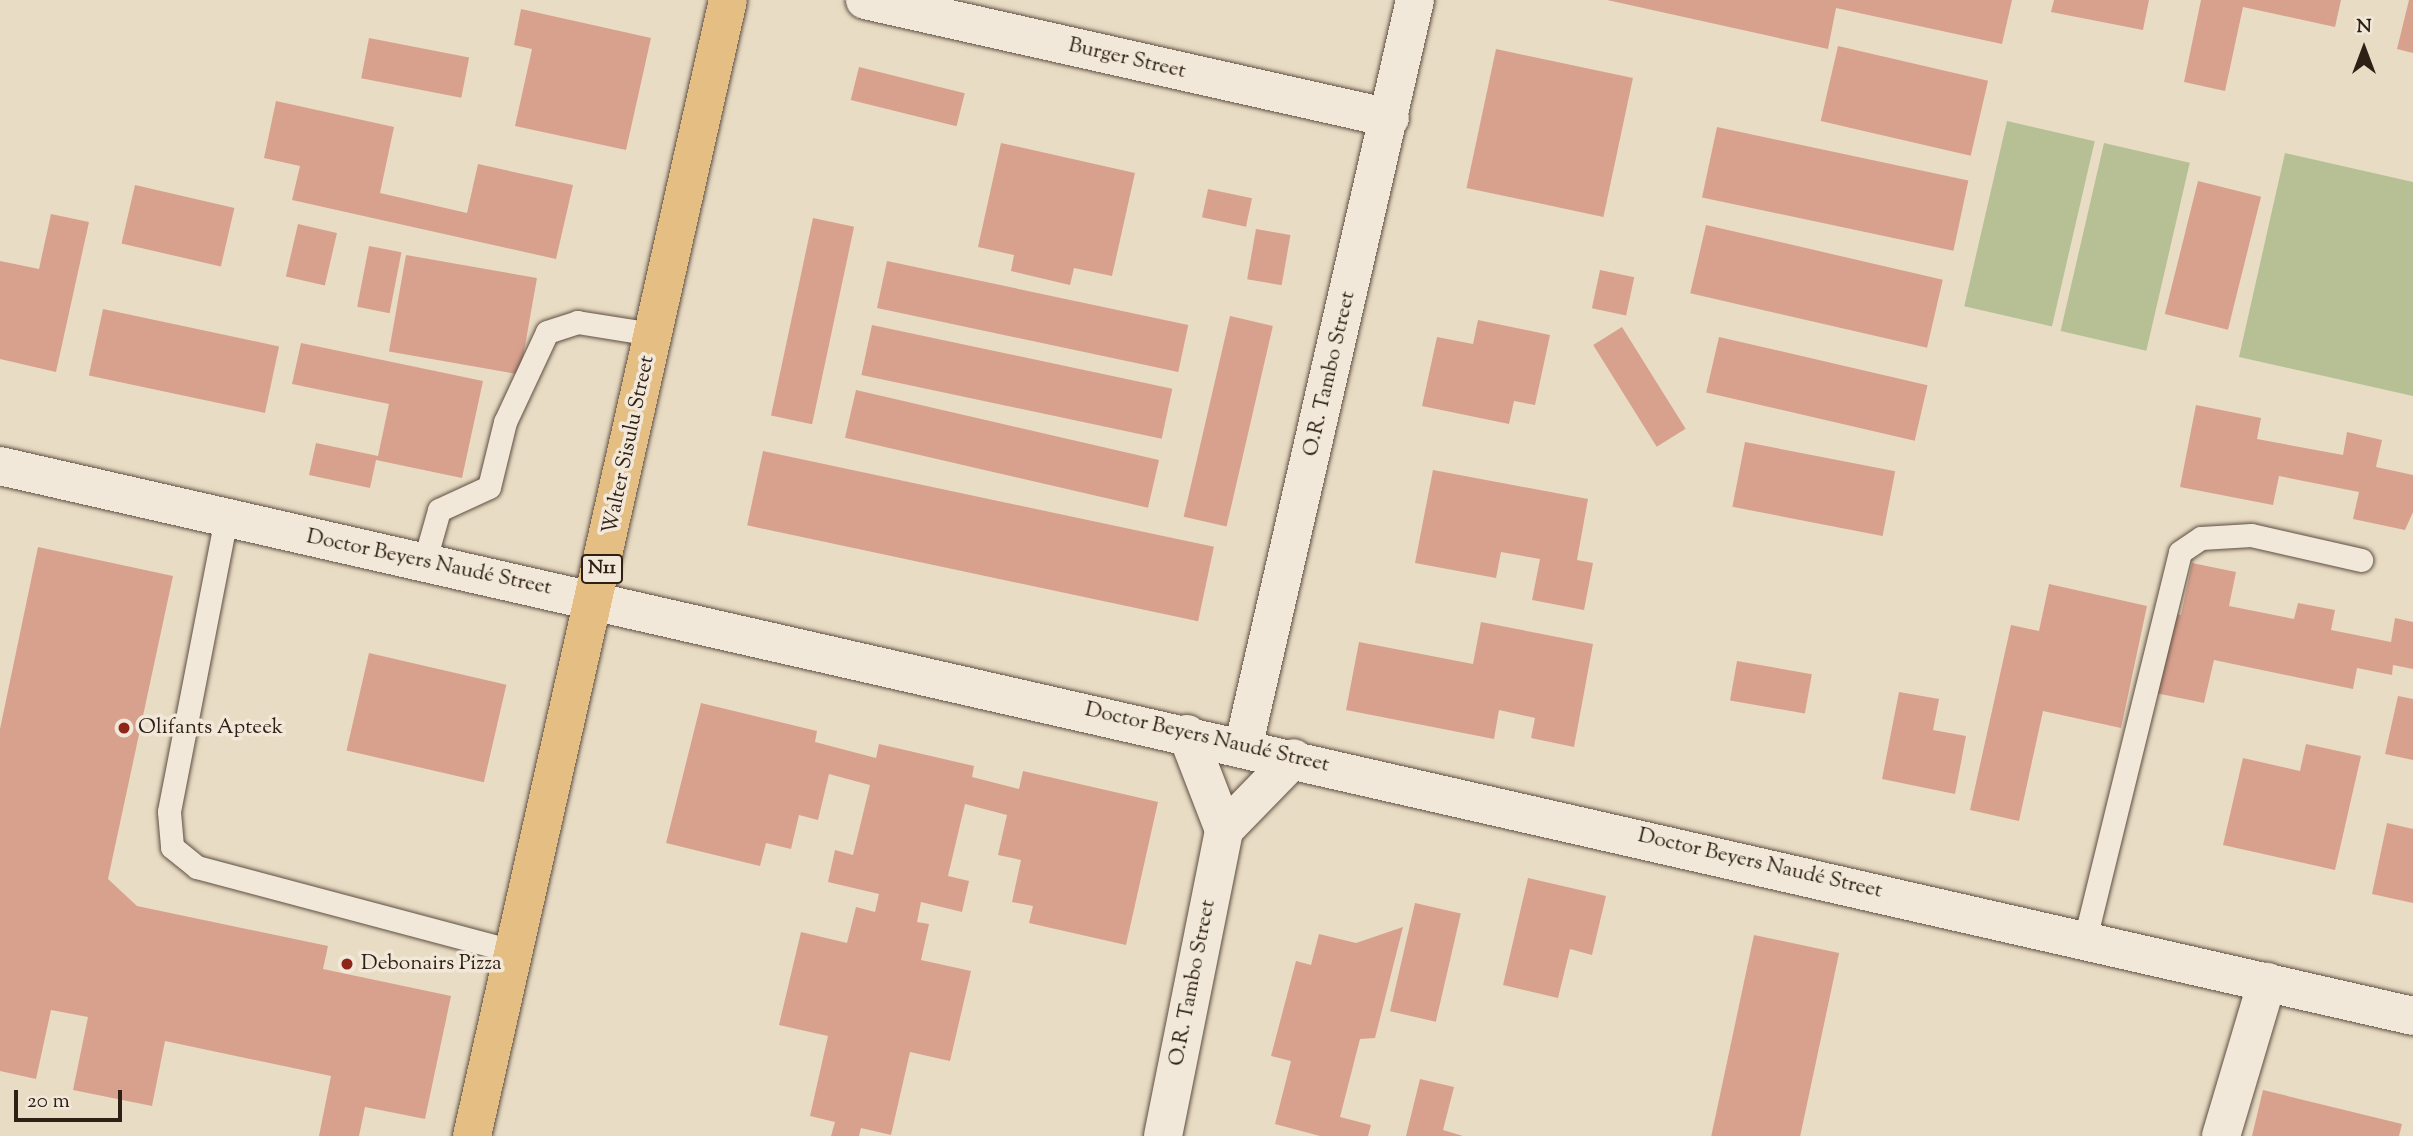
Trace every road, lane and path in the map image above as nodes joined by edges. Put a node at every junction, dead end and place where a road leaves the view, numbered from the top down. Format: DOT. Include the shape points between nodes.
graph roads {
  1 [pos="728,0"];
  2 [pos="865,0"];
  3 [pos="1415,0"];
  4 [pos="1390,118"];
  5 [pos="653,334"];
  6 [pos="0,466"];
  7 [pos="226,517"];
  8 [pos="2361,560"];
  9 [pos="424,563"];
  10 [pos="596,600"];
  11 [pos="1186,734"];
  12 [pos="1243,748"];
  13 [pos="1294,758"];
  14 [pos="1224,831"];
  15 [pos="2085,939"];
  16 [pos="516,952"];
  17 [pos="2267,982"];
  18 [pos="2413,1016"];
  19 [pos="472,1136"];
  20 [pos="1163,1136"];
  21 [pos="2221,1136"];
  1 -- 5 [label="highway, Walter Sisulu Street / N11"];
  2 -- 4 [label="street, Burger Street"];
  3 -- 4 [label="street, O.R. Tambo Street"];
  4 -- 12 [label="street, O.R. Tambo Street"];
  5 -- 9 [label="lane" via="577,321 547,332 505,422 489,487 439,510"];
  5 -- 10 [label="highway, Walter Sisulu Street / N11"];
  6 -- 7 [label="street, Doctor Beyers Naudé Street"];
  7 -- 9 [label="street, Doctor Beyers Naudé Street"];
  7 -- 16 [label="lane" via="169,812 172,847 197,867"];
  8 -- 15 [label="lane" via="2251,535 2201,538 2180,552"];
  9 -- 10 [label="street, Doctor Beyers Naudé Street"];
  10 -- 11 [label="street, Doctor Beyers Naudé Street"];
  10 -- 16 [label="highway, Walter Sisulu Street / N11"];
  11 -- 12 [label="street, Doctor Beyers Naudé Street"];
  11 -- 14 [label="street"];
  12 -- 13 [label="street, Doctor Beyers Naudé Street"];
  13 -- 14 [label="street"];
  13 -- 15 [label="street, Doctor Beyers Naudé Street"];
  14 -- 20 [label="street, O.R. Tambo Street"];
  15 -- 17 [label="street, Doctor Beyers Naudé Street"];
  16 -- 19 [label="highway, Walter Sisulu Street / N11"];
  17 -- 18 [label="street, Doctor Beyers Naudé Street"];
  17 -- 21 [label="street"];
}
